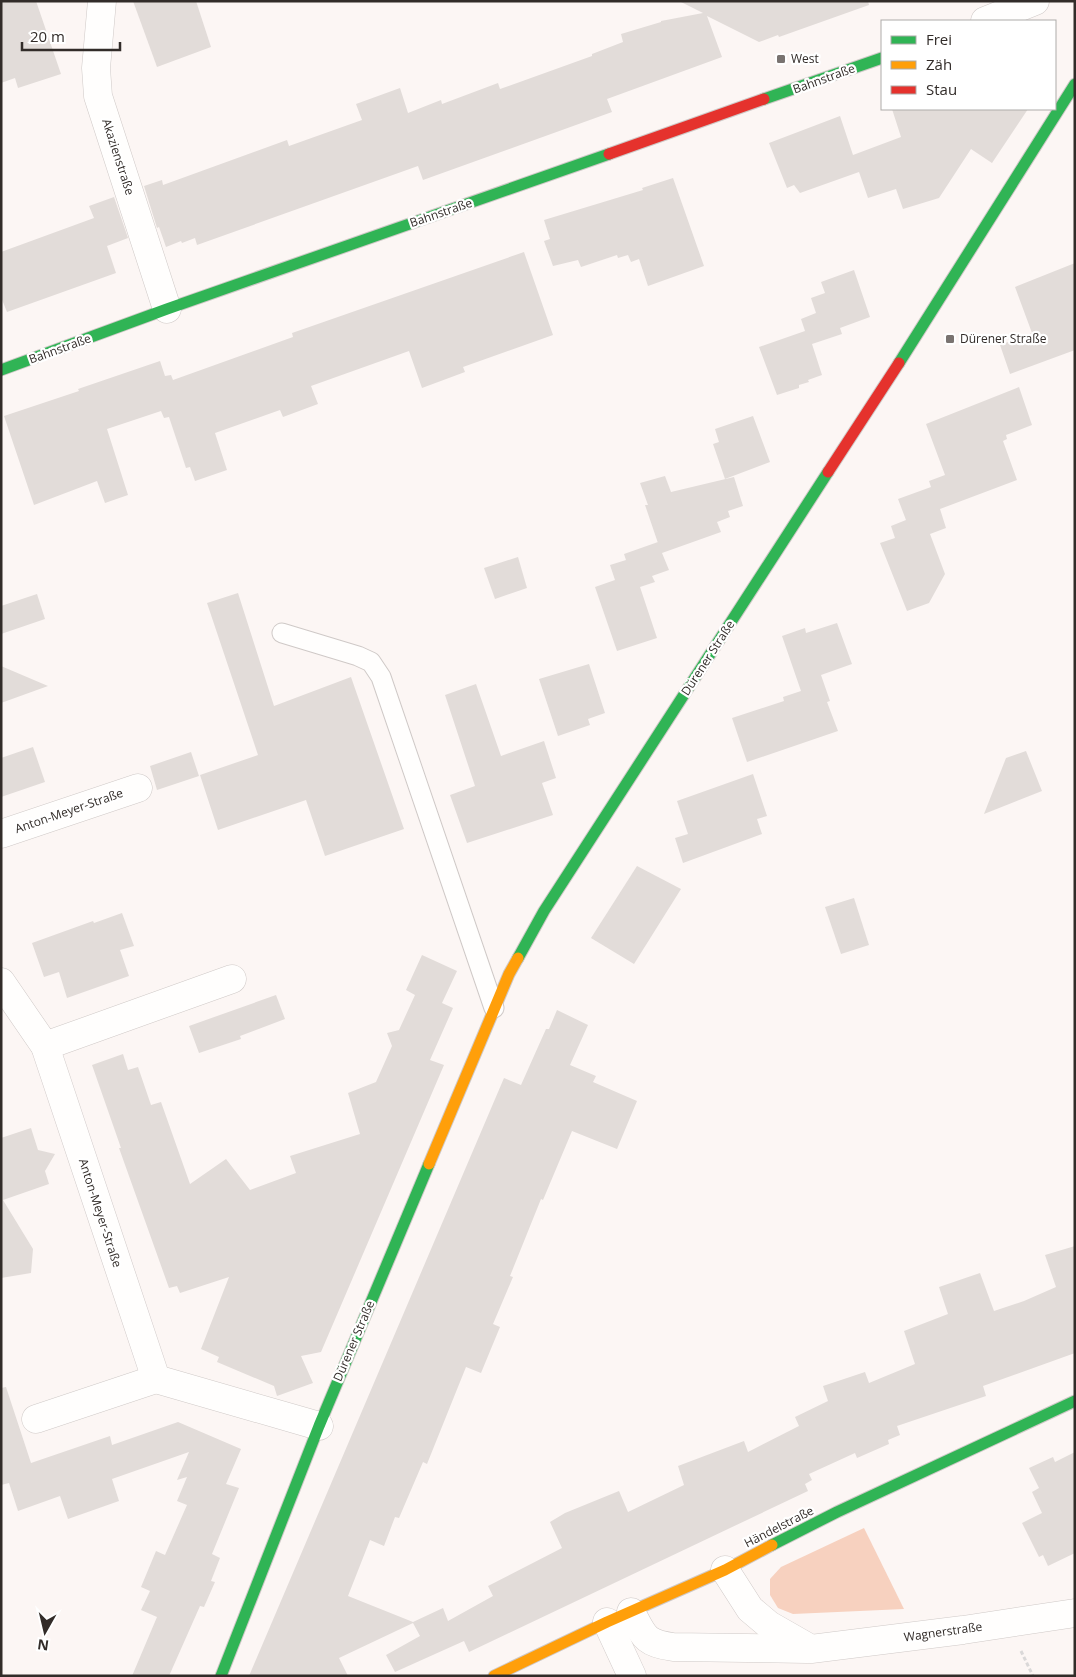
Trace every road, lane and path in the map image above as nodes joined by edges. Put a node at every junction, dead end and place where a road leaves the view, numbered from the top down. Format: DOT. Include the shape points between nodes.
graph roads {
  1 [pos="102,1"];
  2 [pos="1035,1"];
  3 [pos="988,20"];
  4 [pos="881,58"];
  5 [pos="1075,84"];
  6 [pos="167,309"];
  7 [pos="1,370"];
  8 [pos="282,633"];
  9 [pos="138,788"];
  10 [pos="1,834"];
  11 [pos="232,979"];
  12 [pos="1,982"];
  13 [pos="494,1008"];
  14 [pos="45,1046"];
  15 [pos="156,1379"];
  16 [pos="1075,1401"];
  17 [pos="36,1419"];
  18 [pos="318,1426"];
  19 [pos="725,1570"];
  20 [pos="1075,1613"];
  21 [pos="619,1617"];
  22 [pos="811,1649"];
  23 [pos="221,1676"];
  24 [pos="494,1676"];
  25 [pos="632,1676"];
  1 -- 6 [label="street, Akazienstraße" via="96,68 98,96"];
  2 -- 3 [label="street"];
  4 -- 6 [label="street, Bahnstraße"];
  5 -- 13 [label="street, Dürener Straße" via="920,331 544,911"];
  6 -- 7 [label="street, Bahnstraße"];
  8 -- 13 [label="lane" via="358,656 371,662 381,677"];
  9 -- 10 [label="street, Anton-Meyer-Straße"];
  11 -- 14 [label="street"];
  12 -- 14 [label="street, Anton-Meyer-Straße"];
  13 -- 18 [label="street, Dürener Straße"];
  14 -- 15 [label="street, Anton-Meyer-Straße"];
  15 -- 17 [label="street"];
  15 -- 18 [label="street"];
  16 -- 19 [label="street, Händelstraße" via="838,1512"];
  18 -- 23 [label="street, Dürener Straße"];
  19 -- 21 [label="street, Händelstraße"];
  19 -- 22 [label="street" via="750,1609 769,1625"];
  20 -- 22 [label="street, Wagnerstraße"];
  21 -- 22 [label="street, Wagnerstraße" via="656,1644 673,1647"];
  21 -- 24 [label="street, Händelstraße"];
  21 -- 25 [label="street"];
}
